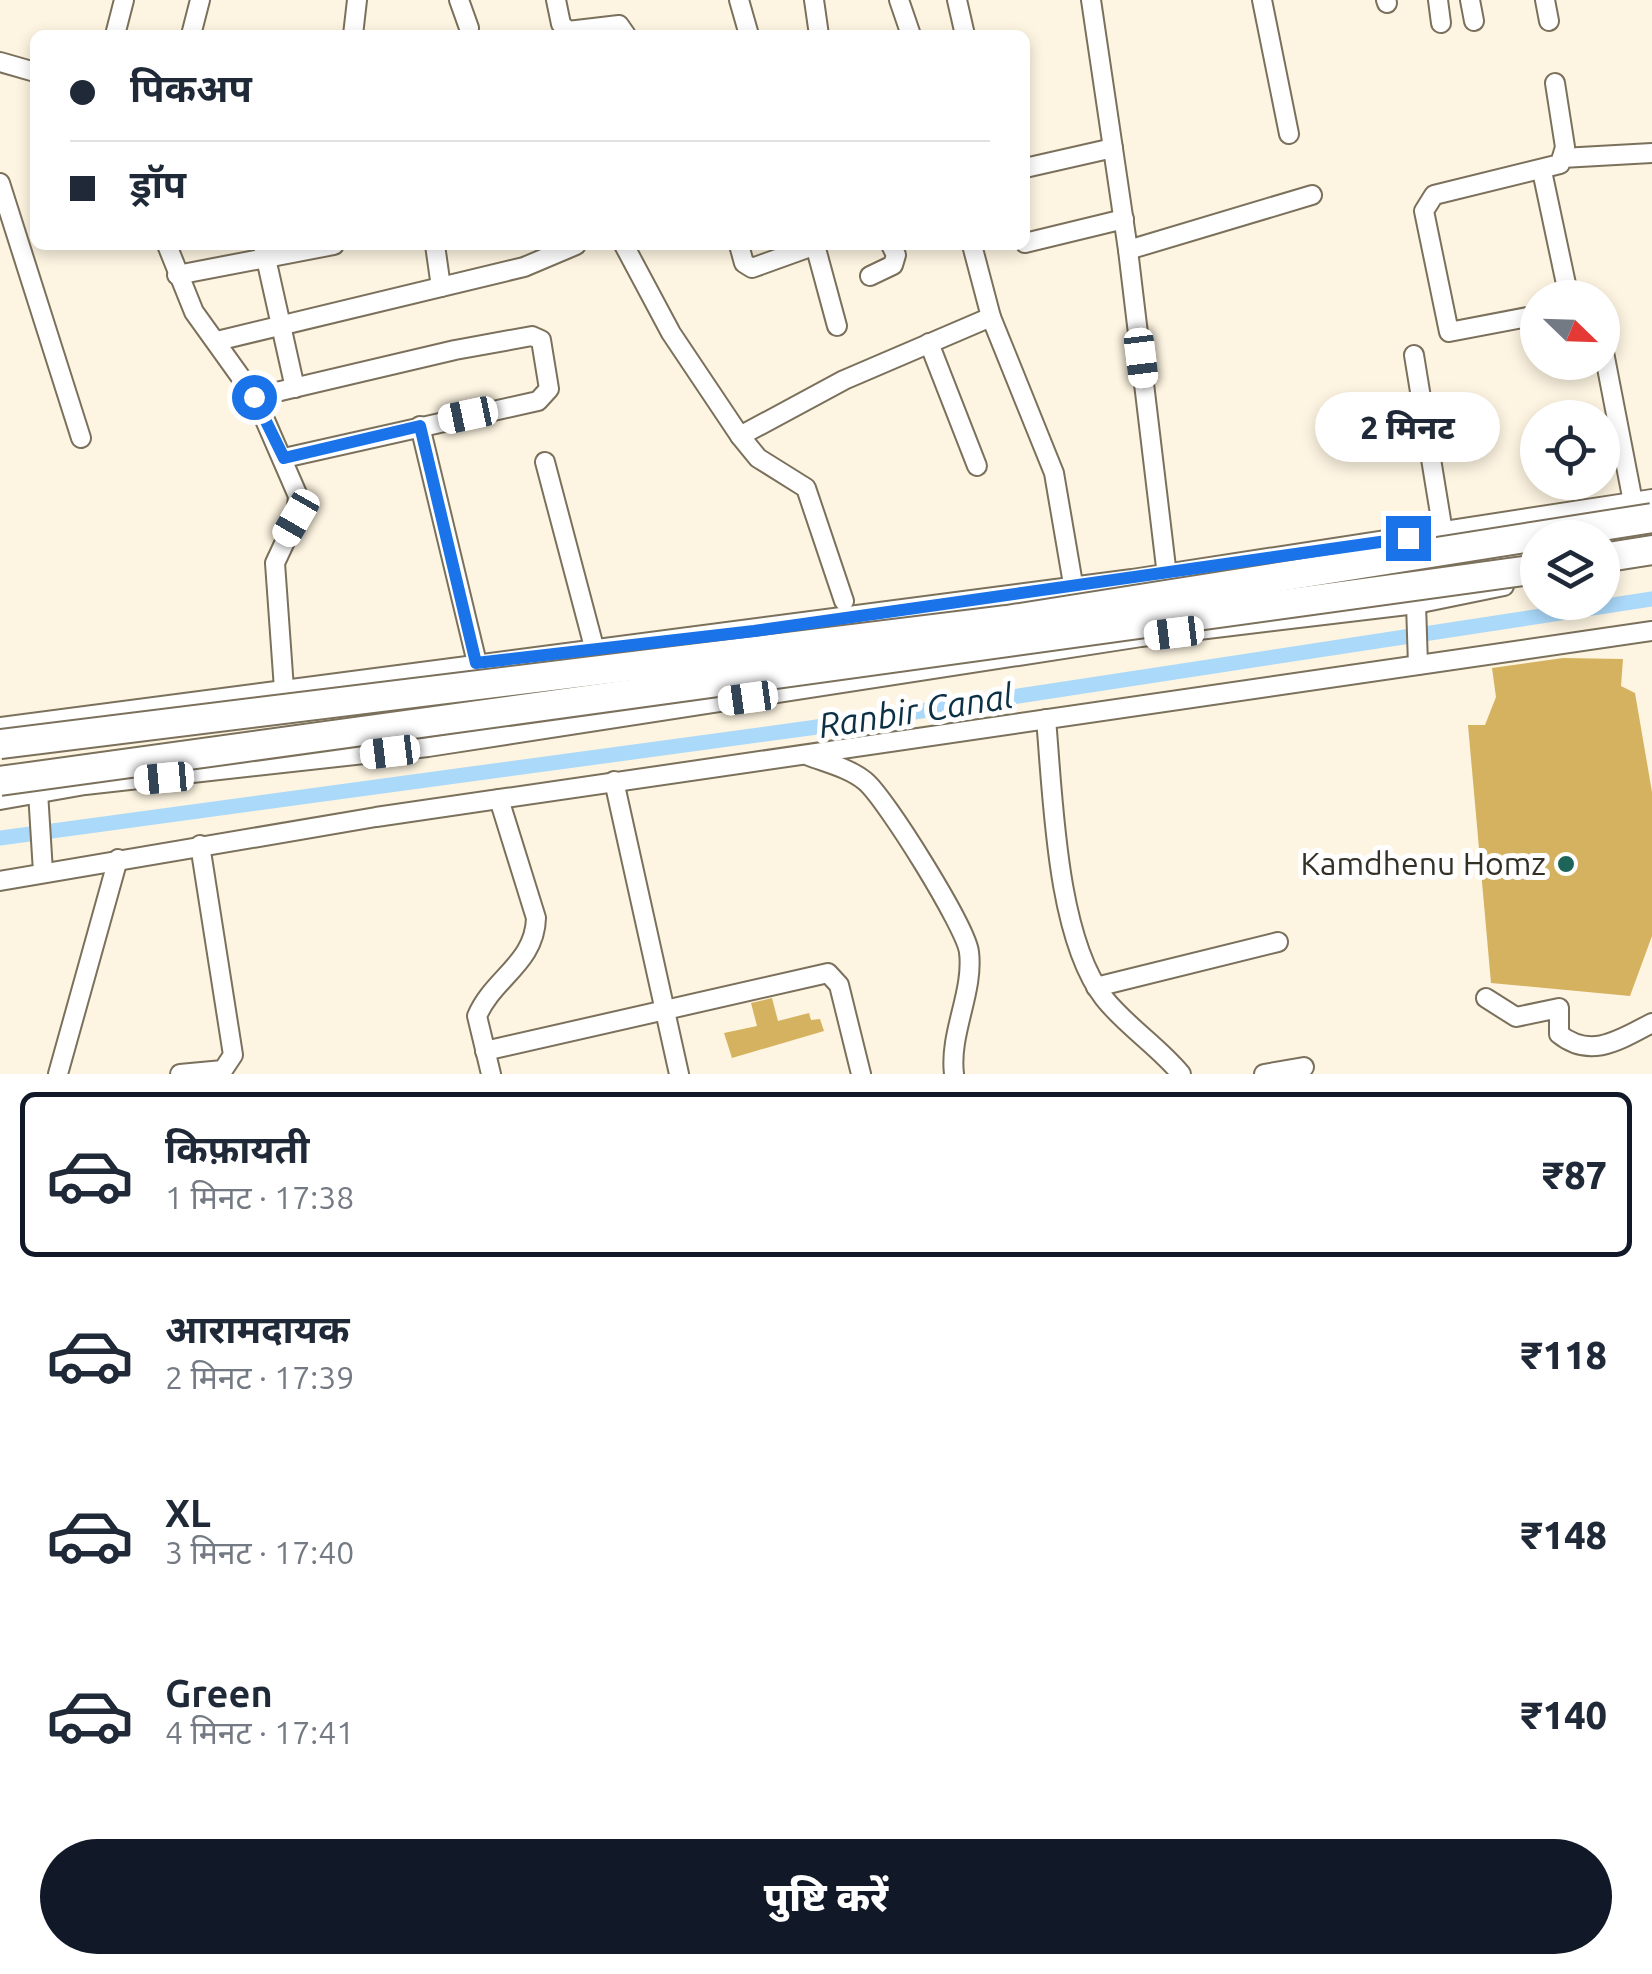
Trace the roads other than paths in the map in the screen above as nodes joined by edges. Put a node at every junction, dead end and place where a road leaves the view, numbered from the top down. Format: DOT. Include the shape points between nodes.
graph roads {
  1 [pos="124,0"];
  2 [pos="200,0"];
  3 [pos="357,0"];
  4 [pos="459,0"];
  5 [pos="556,0"];
  6 [pos="739,0"];
  7 [pos="814,0"];
  8 [pos="957,0"];
  9 [pos="1091,0"];
  10 [pos="1262,0"];
  11 [pos="1438,0"];
  12 [pos="1470,0"];
  13 [pos="1545,0"];
  14 [pos="906,2"];
  15 [pos="1474,21"];
  16 [pos="1549,22"];
  17 [pos="1441,23"];
  18 [pos="470,28"];
  19 [pos="116,30"];
  20 [pos="193,30"];
  21 [pos="354,30"];
  22 [pos="567,30"];
  23 [pos="576,30"];
  24 [pos="622,30"];
  25 [pos="748,30"];
  26 [pos="813,30"];
  27 [pos="909,30"];
  28 [pos="964,30"];
  29 [pos="0,62"];
  30 [pos="30,71"];
  31 [pos="1555,83"];
  32 [pos="1289,134"];
  33 [pos="1114,148"];
  34 [pos="1652,152"];
  35 [pos="1562,158"];
  36 [pos="1030,167"];
  37 [pos="1542,171"];
  38 [pos="0,183"];
  39 [pos="1312,195"];
  40 [pos="1124,219"];
  41 [pos="26,235"];
  42 [pos="1030,242"];
  43 [pos="168,250"];
  44 [pos="436,250"];
  45 [pos="565,250"];
  46 [pos="627,250"];
  47 [pos="740,250"];
  48 [pos="802,250"];
  49 [pos="817,250"];
  50 [pos="894,250"];
  51 [pos="973,250"];
  52 [pos="1128,250"];
  53 [pos="264,252"];
  54 [pos="176,275"];
  55 [pos="870,276"];
  56 [pos="1565,280"];
  57 [pos="441,287"];
  58 [pos="991,316"];
  59 [pos="1520,318"];
  60 [pos="279,324"];
  61 [pos="837,326"];
  62 [pos="216,341"];
  63 [pos="929,343"];
  64 [pos="1414,355"];
  65 [pos="1612,380"];
  66 [pos="294,388"];
  67 [pos="254,397"];
  68 [pos="420,426"];
  69 [pos="740,436"];
  70 [pos="80,438"];
  71 [pos="284,458"];
  72 [pos="544,462"];
  73 [pos="977,466"];
  74 [pos="1646,506"];
  75 [pos="1443,532"];
  76 [pos="1652,550"];
  77 [pos="1620,555"];
  78 [pos="1652,562"];
  79 [pos="1620,567"];
  80 [pos="1520,570"];
  81 [pos="1167,573"];
  82 [pos="1072,578"];
  83 [pos="1520,584"];
  84 [pos="844,601"];
  85 [pos="1416,609"];
  86 [pos="1652,632"];
  87 [pos="1174,633"];
  88 [pos="594,647"];
  89 [pos="1419,658"];
  90 [pos="476,663"];
  91 [pos="284,689"];
  92 [pos="1046,719"];
  93 [pos="0,726"];
  94 [pos="0,744"];
  95 [pos="808,756"];
  96 [pos="0,781"];
  97 [pos="614,781"];
  98 [pos="499,799"];
  99 [pos="0,800"];
  100 [pos="38,801"];
  101 [pos="200,845"];
  102 [pos="118,858"];
  103 [pos="43,872"];
  104 [pos="0,881"];
  105 [pos="1278,942"];
  106 [pos="1096,987"];
  107 [pos="1486,998"];
  108 [pos="666,1011"];
  109 [pos="1652,1023"];
  110 [pos="485,1051"];
  111 [pos="1304,1066"];
  112 [pos="58,1074"];
  113 [pos="180,1074"];
  114 [pos="491,1074"];
  115 [pos="680,1074"];
  116 [pos="860,1074"];
  117 [pos="954,1074"];
  118 [pos="1181,1074"];
  119 [pos="1264,1074"];
  1 -- 19 [label="street"];
  2 -- 20 [label="street"];
  3 -- 21 [label="street"];
  4 -- 18 [label="street"];
  5 -- 22 [label="street"];
  6 -- 25 [label="street"];
  7 -- 26 [label="street"];
  8 -- 28 [label="street"];
  9 -- 33 [label="street"];
  10 -- 32 [label="street"];
  11 -- 17 [label="street"];
  12 -- 15 [label="street"];
  13 -- 16 [label="street"];
  14 -- 27 [label="street"];
  23 -- 24 [label="street"];
  29 -- 30 [label="street"];
  31 -- 35 [label="street"];
  33 -- 36 [label="street"];
  33 -- 40 [label="street"];
  34 -- 35 [label="street"];
  35 -- 37 [label="street"];
  37 -- 56 [label="street"];
  37 -- 59 [label="street" via="1434,195 1424,211 1449,332"];
  38 -- 41 [label="street"];
  39 -- 52 [label="street"];
  40 -- 42 [label="street"];
  40 -- 52 [label="street"];
  41 -- 70 [label="street"];
  43 -- 54 [label="street"];
  44 -- 57 [label="street"];
  45 -- 57 [label="street"];
  46 -- 69 [label="street" via="671,333"];
  47 -- 48 [label="street" via="752,268"];
  49 -- 61 [label="street"];
  50 -- 55 [label="street" via="893,265"];
  51 -- 58 [label="street"];
  52 -- 81 [label="street"];
  53 -- 54 [label="street"];
  53 -- 60 [label="street"];
  54 -- 62 [label="street"];
  57 -- 60 [label="street"];
  58 -- 63 [label="street"];
  58 -- 82 [label="street" via="1054,473"];
  60 -- 62 [label="street"];
  60 -- 66 [label="street"];
  62 -- 67 [label="street"];
  63 -- 69 [label="street"];
  63 -- 73 [label="street"];
  64 -- 75 [label="street"];
  65 -- 74 [label="street"];
  66 -- 67 [label="street"];
  66 -- 68 [label="street" via="455,350 540,340 545,396"];
  67 -- 71 [label="street"];
  68 -- 71 [label="street"];
  68 -- 90 [label="street"];
  69 -- 84 [label="street" via="758,458 806,488"];
  71 -- 91 [label="street" via="299,507 275,564"];
  72 -- 88 [label="street"];
  74 -- 75 [label="street"];
  74 -- 94 [label="highway, bridge" via="1007,620"];
  75 -- 81 [label="street"];
  76 -- 77 [label="highway"];
  78 -- 79 [label="street"];
  80 -- 96 [label="highway, bridge"];
  81 -- 87 [label="street"];
  81 -- 88 [label="street"];
  83 -- 85 [label="street"];
  85 -- 87 [label="street"];
  85 -- 89 [label="street"];
  86 -- 89 [label="street"];
  87 -- 100 [label="street"];
  88 -- 90 [label="street"];
  89 -- 92 [label="street"];
  90 -- 91 [label="street"];
  91 -- 93 [label="street"];
  92 -- 95 [label="street"];
  92 -- 106 [label="street" via="1063,876"];
  95 -- 97 [label="street"];
  95 -- 117 [label="street" via="856,774 880,796 966,939 969,967"];
  97 -- 98 [label="street"];
  97 -- 108 [label="street"];
  98 -- 101 [label="street"];
  98 -- 110 [label="street" via="536,930 525,956 480,1008"];
  99 -- 100 [label="street"];
  100 -- 103 [label="street"];
  101 -- 102 [label="street"];
  101 -- 113 [label="street" via="233,1055 223,1070"];
  102 -- 103 [label="street"];
  102 -- 112 [label="street"];
  103 -- 104 [label="street"];
  105 -- 106 [label="street"];
  106 -- 118 [label="street"];
  107 -- 109 [label="street" via="1516,1017 1559,1008 1560,1034 1585,1047 1604,1046"];
  108 -- 110 [label="street"];
  108 -- 115 [label="street"];
  108 -- 116 [label="street" via="828,973 839,985"];
  110 -- 114 [label="street"];
  111 -- 119 [label="street"];
}
